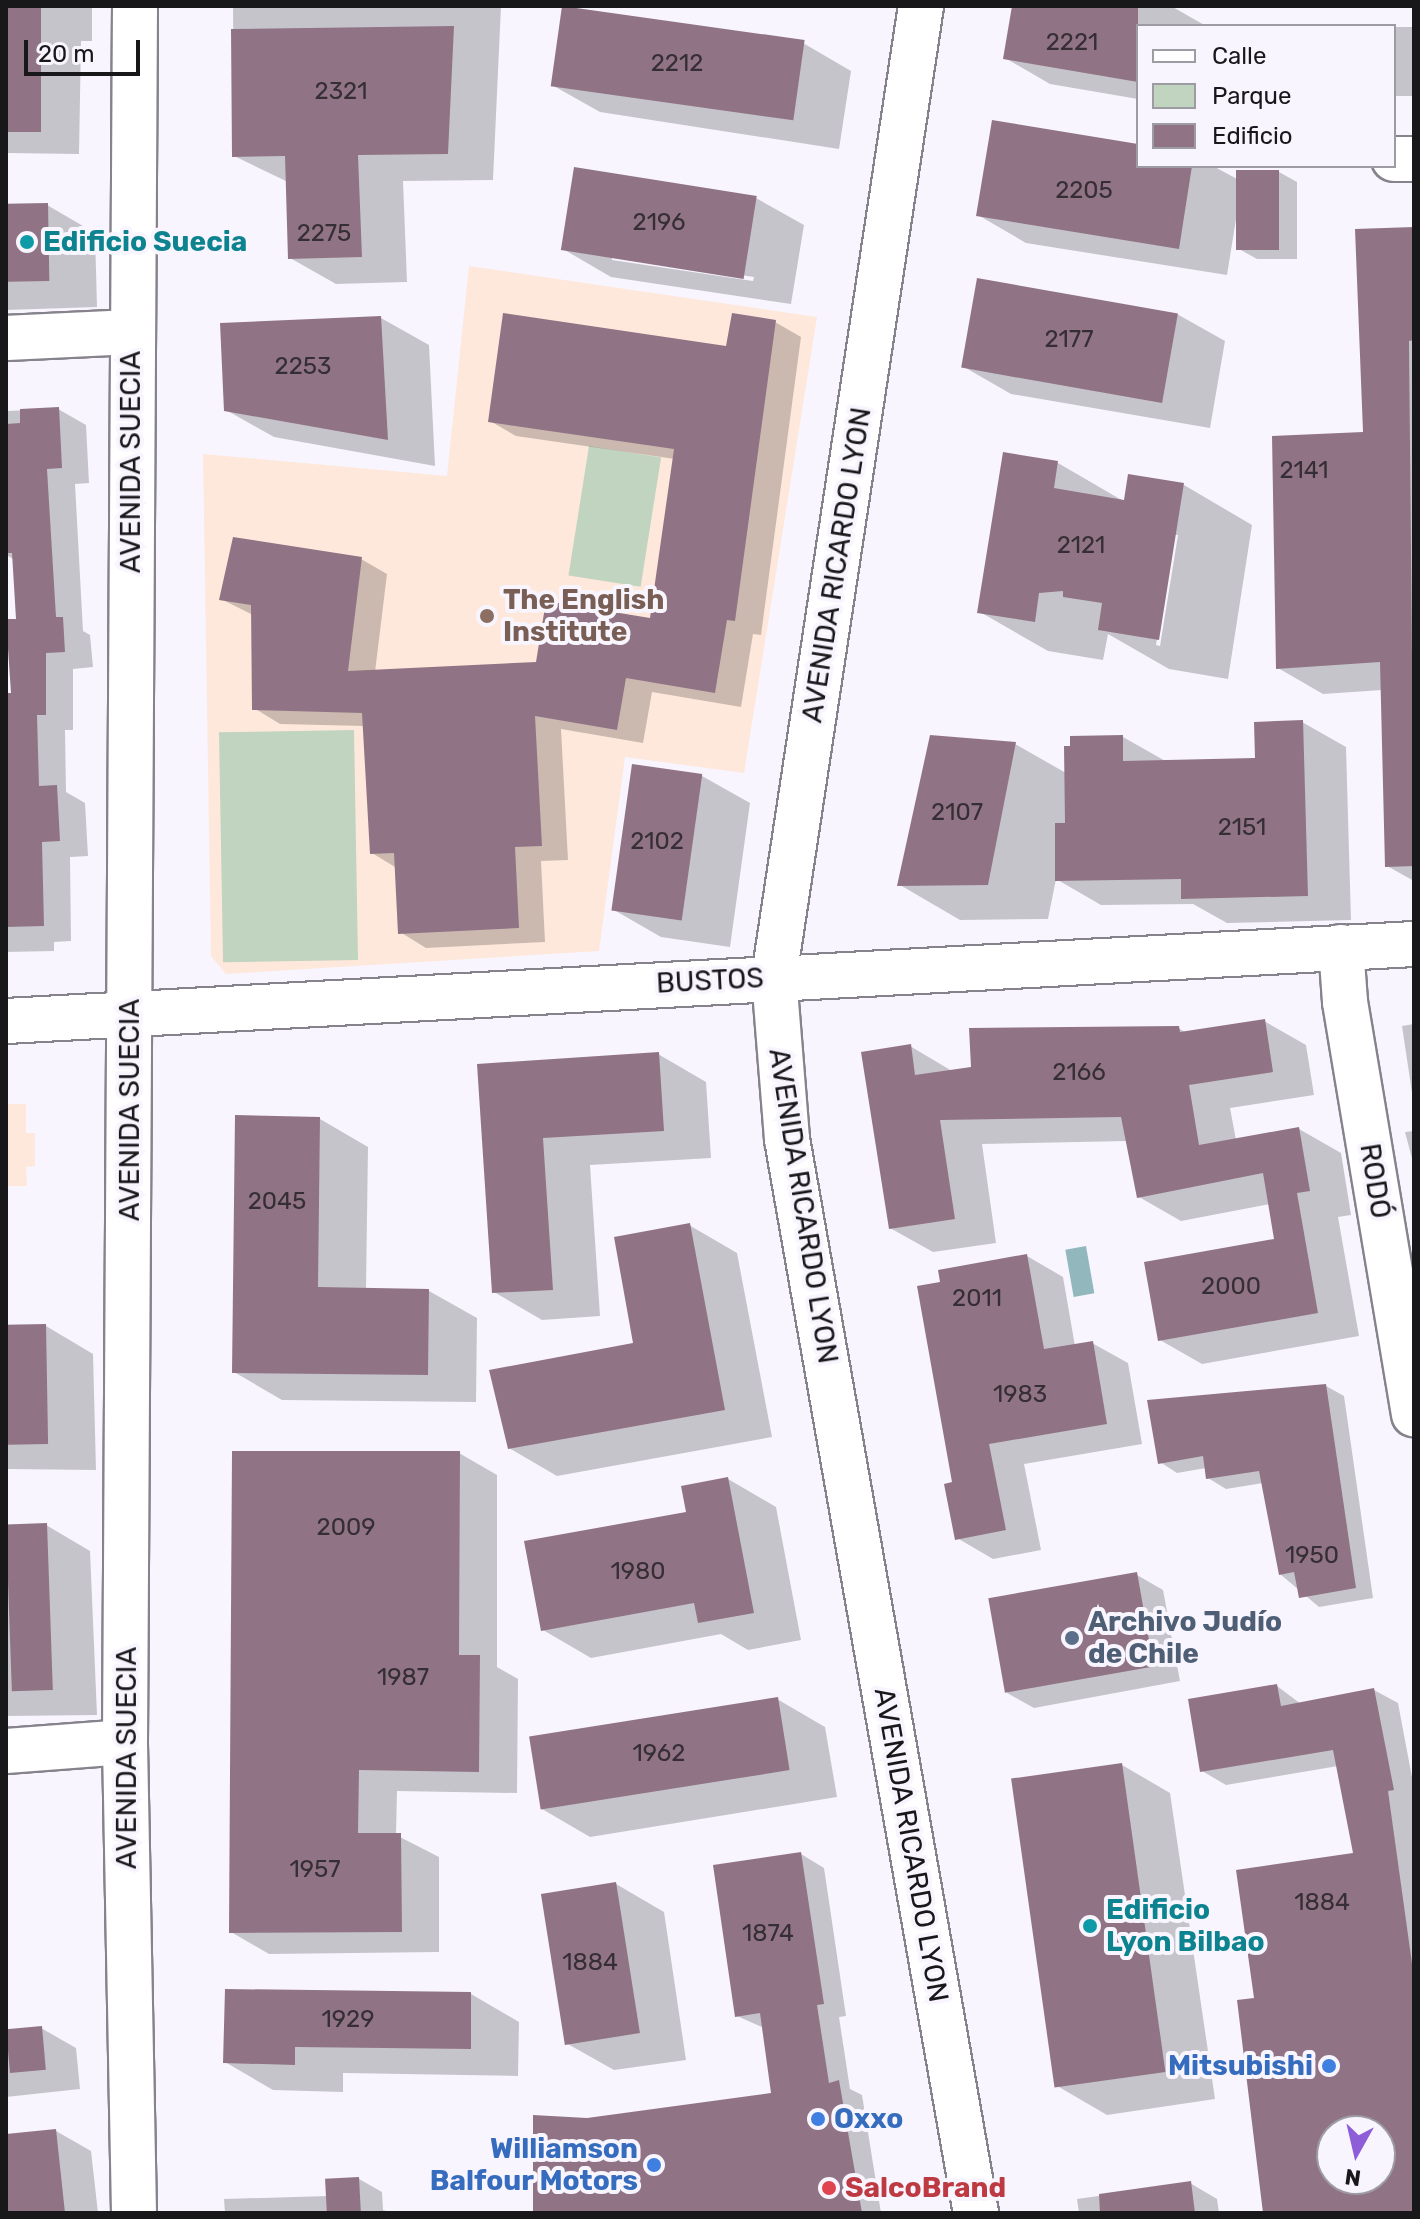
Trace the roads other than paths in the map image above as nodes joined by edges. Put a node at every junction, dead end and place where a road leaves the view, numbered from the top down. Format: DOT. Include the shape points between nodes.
graph roads {
  1 [pos="135,6"];
  2 [pos="921,6"];
  3 [pos="131,332"];
  4 [pos="6,338"];
  5 [pos="1414,944"];
  6 [pos="1341,947"];
  7 [pos="774,977"];
  8 [pos="131,1014"];
  9 [pos="6,1021"];
  10 [pos="1414,1414"];
  11 [pos="125,1742"];
  12 [pos="6,1751"];
  13 [pos="134,2213"];
  14 [pos="976,2213"];
  1 -- 3 [label="street, AVENIDA SUECIA"];
  2 -- 7 [label="street, AVENIDA RICARDO LYON"];
  3 -- 4 [label="street"];
  3 -- 8 [label="street, AVENIDA SUECIA"];
  5 -- 6 [label="street, BUSTOS"];
  6 -- 7 [label="street, BUSTOS"];
  6 -- 10 [label="street, RODÓ" via="1345,1002"];
  7 -- 8 [label="street, BUSTOS"];
  7 -- 14 [label="street, AVENIDA RICARDO LYON" via="787,1139"];
  8 -- 9 [label="street, BUSTOS"];
  8 -- 11 [label="street, AVENIDA SUECIA"];
  11 -- 12 [label="street"];
  11 -- 13 [label="street, AVENIDA SUECIA"];
}
